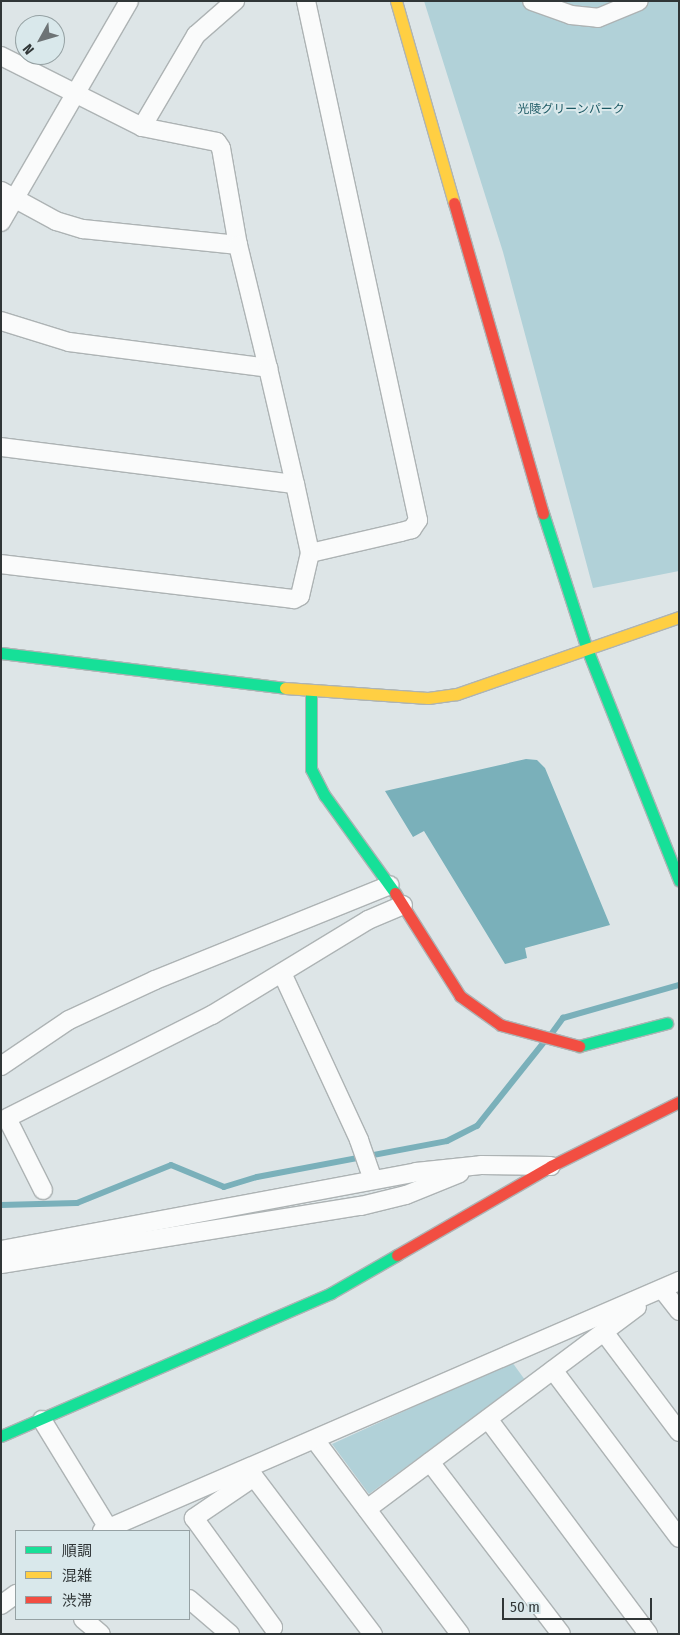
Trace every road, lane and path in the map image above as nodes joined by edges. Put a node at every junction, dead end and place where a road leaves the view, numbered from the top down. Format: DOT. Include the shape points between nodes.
graph roads {
  1 [pos="129,1"];
  2 [pos="235,1"];
  3 [pos="306,1"];
  4 [pos="396,1"];
  5 [pos="532,1"];
  6 [pos="639,1"];
  7 [pos="1,56"];
  8 [pos="75,94"];
  9 [pos="142,127"];
  10 [pos="8,195"];
  11 [pos="1,222"];
  12 [pos="238,245"];
  13 [pos="1,321"];
  14 [pos="268,368"];
  15 [pos="1,447"];
  16 [pos="295,484"];
  17 [pos="310,552"];
  18 [pos="1,564"];
  19 [pos="679,617"];
  20 [pos="587,648"];
  21 [pos="1,653"];
  22 [pos="311,691"];
  23 [pos="679,880"];
  24 [pos="390,884"];
  25 [pos="403,905"];
  26 [pos="282,973"];
  27 [pos="667,1023"];
  28 [pos="1,1066"];
  29 [pos="679,1102"];
  30 [pos="481,1165"];
  31 [pos="551,1166"];
  32 [pos="373,1180"];
  33 [pos="43,1190"];
  34 [pos="1,1250"];
  35 [pos="1,1264"];
  36 [pos="679,1281"];
  37 [pos="662,1289"];
  38 [pos="679,1311"];
  39 [pos="604,1332"];
  40 [pos="553,1370"];
  41 [pos="488,1419"];
  42 [pos="42,1420"];
  43 [pos="679,1432"];
  44 [pos="1,1436"];
  45 [pos="315,1440"];
  46 [pos="430,1462"];
  47 [pos="251,1473"];
  48 [pos="367,1509"];
  49 [pos="106,1530"];
  50 [pos="679,1538"];
  51 [pos="15,1595"];
  52 [pos="190,1600"];
  53 [pos="1,1606"];
  54 [pos="84,1620"];
  55 [pos="274,1627"];
  56 [pos="101,1634"];
  57 [pos="230,1634"];
  58 [pos="373,1634"];
  59 [pos="460,1634"];
  60 [pos="561,1634"];
  61 [pos="648,1634"];
  1 -- 8 [label="street"];
  2 -- 9 [label="street" via="196,35"];
  3 -- 17 [label="street" via="418,520 412,529"];
  4 -- 20 [label="street" via="543,514"];
  5 -- 6 [label="street" via="571,15 598,18"];
  7 -- 8 [label="street"];
  8 -- 9 [label="street"];
  8 -- 10 [label="street"];
  9 -- 12 [label="street" via="210,140 221,148"];
  10 -- 11 [label="street"];
  10 -- 12 [label="street" via="56,221 83,229"];
  12 -- 14 [label="street"];
  13 -- 14 [label="street" via="69,342"];
  14 -- 16 [label="street"];
  15 -- 16 [label="street"];
  16 -- 17 [label="street"];
  17 -- 18 [label="street" via="300,596 294,599"];
  19 -- 20 [label="street"];
  20 -- 22 [label="street" via="447,695 396,697"];
  20 -- 23 [label="street"];
  21 -- 22 [label="street"];
  22 -- 24 [label="street" via="311,769 325,796"];
  24 -- 25 [label="street"];
  24 -- 28 [label="street" via="155,980 70,1020"];
  25 -- 26 [label="street" via="368,920"];
  25 -- 27 [label="street" via="460,996 501,1025 583,1047"];
  26 -- 32 [label="street" via="363,1148"];
  26 -- 33 [label="street" via="212,1015 7,1118"];
  29 -- 31 [label="street"];
  30 -- 31 [label="street"];
  30 -- 32 [label="street"];
  30 -- 35 [label="street" via="406,1195 361,1206"];
  31 -- 42 [label="street" via="331,1294"];
  32 -- 34 [label="street"];
  36 -- 37 [label="street"];
  37 -- 38 [label="street"];
  37 -- 39 [label="street"];
  37 -- 45 [label="street"];
  39 -- 40 [label="street"];
  39 -- 43 [label="street"];
  40 -- 41 [label="street"];
  40 -- 50 [label="street"];
  41 -- 46 [label="street"];
  41 -- 61 [label="street"];
  42 -- 44 [label="street"];
  42 -- 49 [label="street"];
  45 -- 47 [label="street"];
  45 -- 48 [label="street"];
  46 -- 48 [label="street"];
  46 -- 60 [label="street"];
  47 -- 49 [label="street"];
  47 -- 55 [label="street" via="194,1518"];
  47 -- 58 [label="street"];
  48 -- 59 [label="street"];
  51 -- 53 [label="street"];
  52 -- 57 [label="street"];
  54 -- 56 [label="street"];
}
